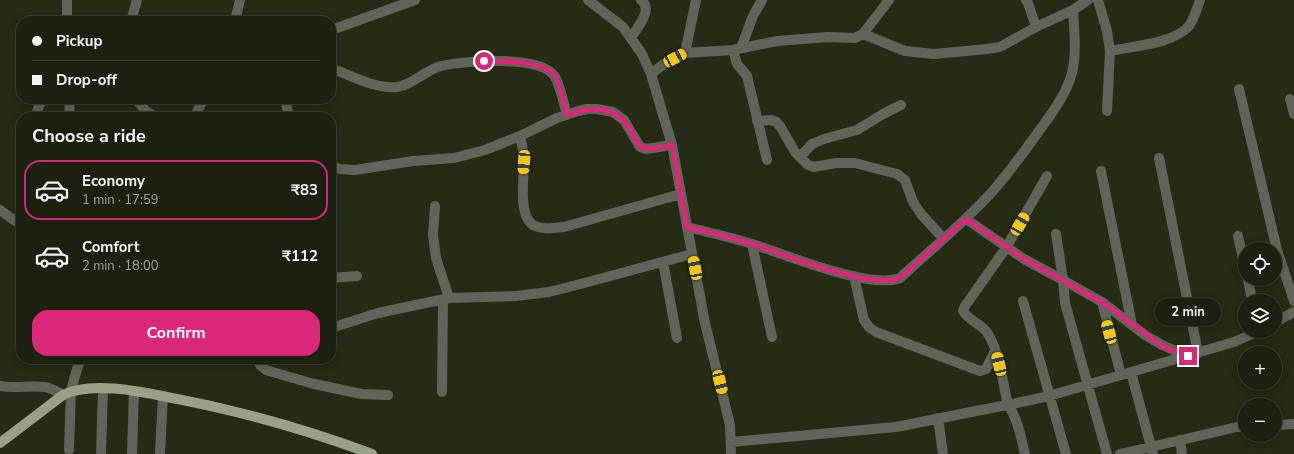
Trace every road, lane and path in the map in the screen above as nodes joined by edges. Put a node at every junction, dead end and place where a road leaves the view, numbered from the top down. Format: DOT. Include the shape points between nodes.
graph roads {
  1 [pos="67,0"];
  2 [pos="137,0"];
  3 [pos="240,0"];
  4 [pos="415,0"];
  5 [pos="588,0"];
  6 [pos="641,0"];
  7 [pos="696,0"];
  8 [pos="762,0"];
  9 [pos="889,0"];
  10 [pos="1026,0"];
  11 [pos="1088,0"];
  12 [pos="1098,0"];
  13 [pos="1200,0"];
  14 [pos="1073,10"];
  15 [pos="67,16"];
  16 [pos="132,16"];
  17 [pos="236,16"];
  18 [pos="1036,27"];
  19 [pos="337,28"];
  20 [pos="863,34"];
  21 [pos="631,38"];
  22 [pos="737,49"];
  23 [pos="1110,51"];
  24 [pos="685,53"];
  25 [pos="336,70"];
  26 [pos="651,74"];
  27 [pos="1239,89"];
  28 [pos="1290,99"];
  29 [pos="140,104"];
  30 [pos="901,105"];
  31 [pos="1107,111"];
  32 [pos="148,112"];
  33 [pos="1294,114"];
  34 [pos="567,115"];
  35 [pos="757,120"];
  36 [pos="520,136"];
  37 [pos="672,145"];
  38 [pos="800,157"];
  39 [pos="1159,158"];
  40 [pos="767,160"];
  41 [pos="336,168"];
  42 [pos="1101,171"];
  43 [pos="1047,176"];
  44 [pos="681,194"];
  45 [pos="435,206"];
  46 [pos="0,210"];
  47 [pos="966,219"];
  48 [pos="16,221"];
  49 [pos="687,227"];
  50 [pos="1056,234"];
  51 [pos="1238,236"];
  52 [pos="943,238"];
  53 [pos="1239,242"];
  54 [pos="752,244"];
  55 [pos="1006,248"];
  56 [pos="692,254"];
  57 [pos="663,262"];
  58 [pos="357,276"];
  59 [pos="854,276"];
  60 [pos="336,278"];
  61 [pos="1063,280"];
  62 [pos="1292,283"];
  63 [pos="446,298"];
  64 [pos="1023,301"];
  65 [pos="1294,301"];
  66 [pos="1102,302"];
  67 [pos="1294,313"];
  68 [pos="1282,319"];
  69 [pos="1132,325"];
  70 [pos="336,326"];
  71 [pos="772,337"];
  72 [pos="677,338"];
  73 [pos="1243,338"];
  74 [pos="995,351"];
  75 [pos="1193,354"];
  76 [pos="78,364"];
  77 [pos="260,364"];
  78 [pos="1131,372"];
  79 [pos="1121,375"];
  80 [pos="1088,385"];
  81 [pos="0,386"];
  82 [pos="103,388"];
  83 [pos="134,391"];
  84 [pos="442,392"];
  85 [pos="67,393"];
  86 [pos="388,395"];
  87 [pos="163,396"];
  88 [pos="1049,396"];
  89 [pos="1008,405"];
  90 [pos="938,418"];
  91 [pos="1294,424"];
  92 [pos="1282,425"];
  93 [pos="1238,427"];
  94 [pos="1180,440"];
  95 [pos="731,442"];
  96 [pos="0,443"];
  97 [pos="69,450"];
  98 [pos="1152,450"];
  99 [pos="160,452"];
  100 [pos="101,454"];
  101 [pos="132,454"];
  102 [pos="372,454"];
  103 [pos="731,454"];
  104 [pos="943,454"];
  105 [pos="1025,454"];
  106 [pos="1066,454"];
  107 [pos="1107,454"];
  108 [pos="1120,454"];
  109 [pos="1182,454"];
  1 -- 15 [label="street"];
  2 -- 16 [label="street"];
  3 -- 17 [label="street"];
  4 -- 19 [label="street"];
  5 -- 21 [label="street" via="623,26"];
  6 -- 21 [label="street" via="647,7 646,14"];
  7 -- 24 [label="street"];
  8 -- 22 [label="street"];
  9 -- 20 [label="street"];
  10 -- 18 [label="street"];
  11 -- 14 [label="street"];
  12 -- 23 [label="street"];
  13 -- 23 [label="street" via="1190,24 1181,34"];
  14 -- 18 [label="street"];
  14 -- 47 [label="street" via="1075,47 1072,72 1065,92 1018,161"];
  18 -- 20 [label="street" via="1000,47 934,54 905,51"];
  20 -- 22 [label="street" via="855,38 828,37 777,41"];
  21 -- 26 [label="street"];
  22 -- 24 [label="street"];
  22 -- 35 [label="street" via="737,64 748,76"];
  23 -- 31 [label="street"];
  24 -- 26 [label="street"];
  25 -- 34 [label="street" via="381,87 400,87 440,66 484,61 533,64 555,77"];
  26 -- 37 [label="street"];
  27 -- 62 [label="street" via="1277,250"];
  28 -- 33 [label="street"];
  29 -- 32 [label="street"];
  30 -- 38 [label="street" via="857,130 812,144"];
  34 -- 36 [label="street"];
  34 -- 37 [label="street" via="587,109 613,112 624,120 640,146 646,149"];
  35 -- 38 [label="street" via="776,122"];
  35 -- 40 [label="street"];
  36 -- 41 [label="street" via="485,150 454,158 413,161 356,170"];
  36 -- 44 [label="street" via="524,162 523,204 533,224 546,228 564,227"];
  37 -- 44 [label="street"];
  38 -- 52 [label="street" via="814,167 855,163 897,174 905,180 913,202 921,214"];
  39 -- 75 [label="street"];
  42 -- 69 [label="street"];
  43 -- 55 [label="street"];
  44 -- 49 [label="street"];
  45 -- 63 [label="street" via="433,235"];
  46 -- 48 [label="street"];
  47 -- 52 [label="street"];
  47 -- 55 [label="street"];
  49 -- 54 [label="street"];
  49 -- 56 [label="street"];
  50 -- 61 [label="street"];
  51 -- 53 [label="street"];
  52 -- 59 [label="street" via="900,278 893,281"];
  54 -- 59 [label="street"];
  54 -- 71 [label="street"];
  55 -- 61 [label="street"];
  55 -- 74 [label="street" via="963,311 987,332"];
  56 -- 57 [label="street"];
  56 -- 95 [label="street" via="705,323 730,425"];
  57 -- 63 [label="street" via="549,292 516,296"];
  57 -- 72 [label="street"];
  58 -- 60 [label="street"];
  59 -- 74 [label="street" via="864,320 876,332 980,372 986,369"];
  61 -- 66 [label="street"];
  61 -- 80 [label="street" via="1065,303"];
  62 -- 65 [label="street"];
  63 -- 70 [label="street" via="378,313"];
  63 -- 84 [label="street"];
  64 -- 88 [label="street"];
  66 -- 69 [label="street"];
  66 -- 79 [label="street"];
  67 -- 68 [label="street"];
  69 -- 75 [label="street" via="1162,346"];
  73 -- 75 [label="street"];
  74 -- 89 [label="street"];
  75 -- 78 [label="street"];
  76 -- 85 [label="street"];
  77 -- 86 [label="street" via="266,370 310,383 362,394"];
  78 -- 79 [label="street"];
  78 -- 98 [label="street"];
  79 -- 80 [label="street"];
  80 -- 88 [label="street"];
  80 -- 107 [label="street"];
  81 -- 85 [label="street" via="45,387"];
  82 -- 83 [label="main road"];
  82 -- 85 [label="main road"];
  82 -- 100 [label="street"];
  83 -- 87 [label="main road"];
  83 -- 101 [label="street"];
  85 -- 96 [label="main road"];
  85 -- 97 [label="street"];
  87 -- 99 [label="street"];
  87 -- 102 [label="main road" via="213,405 287,425"];
  88 -- 89 [label="street"];
  88 -- 106 [label="street"];
  89 -- 90 [label="street"];
  89 -- 105 [label="street" via="1017,422"];
  90 -- 95 [label="street" via="896,427"];
  90 -- 104 [label="street"];
  91 -- 92 [label="street"];
  93 -- 94 [label="street"];
  94 -- 98 [label="street"];
  94 -- 109 [label="street"];
  95 -- 103 [label="street"];
  98 -- 108 [label="street"];
}
